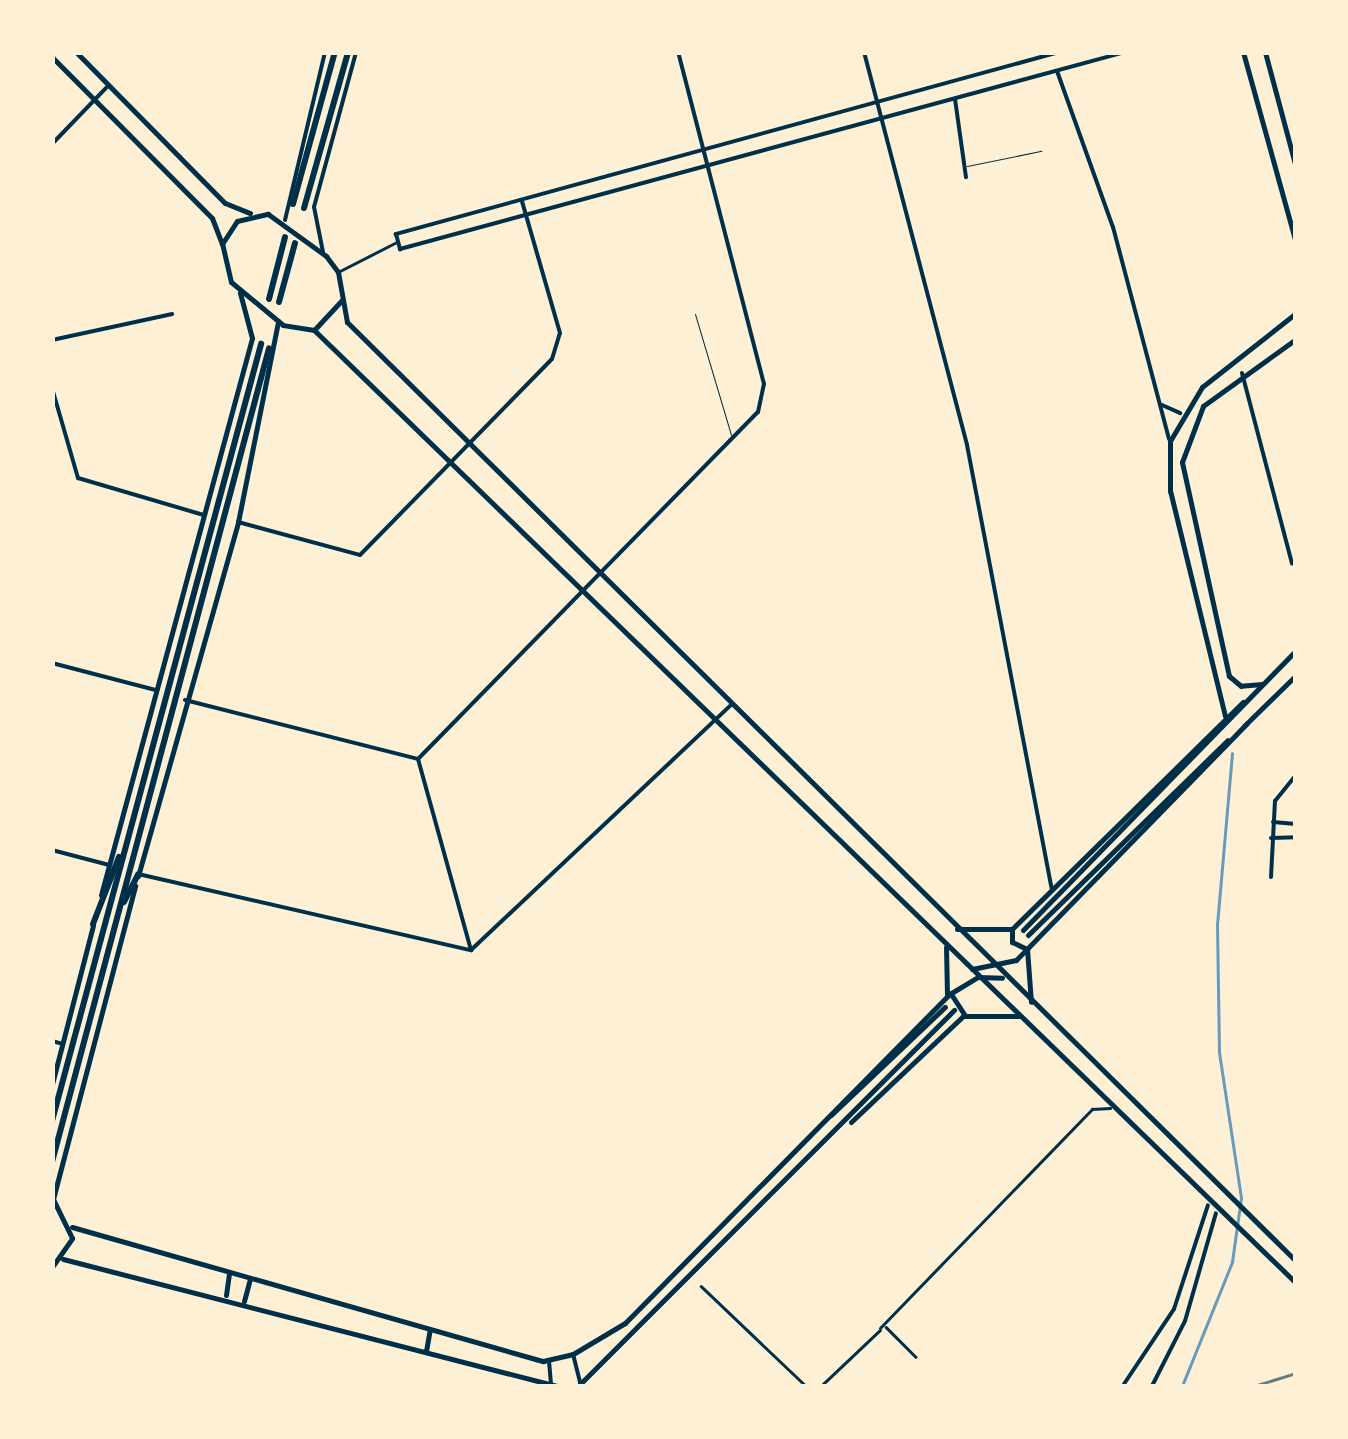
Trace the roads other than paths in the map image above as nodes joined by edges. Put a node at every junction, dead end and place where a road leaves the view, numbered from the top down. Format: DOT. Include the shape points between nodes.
graph roads {
  1 [pos="76,52"];
  2 [pos="325,52"];
  3 [pos="335,52"];
  4 [pos="348,52"];
  5 [pos="356,52"];
  6 [pos="678,52"];
  7 [pos="864,52"];
  8 [pos="1029,52"];
  9 [pos="1059,52"];
  10 [pos="1125,52"];
  11 [pos="1243,52"];
  12 [pos="1264,52"];
  13 [pos="52,57"];
  14 [pos="1029,60"];
  15 [pos="1057,71"];
  16 [pos="108,86"];
  17 [pos="955,98"];
  18 [pos="95,100"];
  19 [pos="875,103"];
  20 [pos="878,119"];
  21 [pos="52,144"];
  22 [pos="703,150"];
  23 [pos="1041,151"];
  24 [pos="964,166"];
  25 [pos="707,167"];
  26 [pos="1296,168"];
  27 [pos="966,178"];
  28 [pos="521,199"];
  29 [pos="293,204"];
  30 [pos="304,208"];
  31 [pos="250,214"];
  32 [pos="525,214"];
  33 [pos="285,220"];
  34 [pos="285,237"];
  35 [pos="398,241"];
  36 [pos="295,243"];
  37 [pos="1296,243"];
  38 [pos="222,244"];
  39 [pos="326,256"];
  40 [pos="338,272"];
  41 [pos="238,290"];
  42 [pos="269,298"];
  43 [pos="342,300"];
  44 [pos="279,302"];
  45 [pos="1296,313"];
  46 [pos="172,314"];
  47 [pos="695,314"];
  48 [pos="278,321"];
  49 [pos="314,330"];
  50 [pos="1296,338"];
  51 [pos="52,340"];
  52 [pos="261,344"];
  53 [pos="269,348"];
  54 [pos="1242,373"];
  55 [pos="52,388"];
  56 [pos="1162,404"];
  57 [pos="1180,414"];
  58 [pos="732,438"];
  59 [pos="1170,441"];
  60 [pos="469,445"];
  61 [pos="455,458"];
  62 [pos="204,515"];
  63 [pos="238,522"];
  64 [pos="1292,564"];
  65 [pos="599,574"];
  66 [pos="585,589"];
  67 [pos="1296,650"];
  68 [pos="52,663"];
  69 [pos="1296,675"];
  70 [pos="1262,684"];
  71 [pos="156,690"];
  72 [pos="185,700"];
  73 [pos="1248,700"];
  74 [pos="731,704"];
  75 [pos="1225,716"];
  76 [pos="715,718"];
  77 [pos="1246,724"];
  78 [pos="418,759"];
  79 [pos="1296,776"];
  80 [pos="1273,822"];
  81 [pos="1296,824"];
  82 [pos="1296,837"];
  83 [pos="128,838"];
  84 [pos="1271,838"];
  85 [pos="52,850"];
  86 [pos="109,865"];
  87 [pos="138,874"];
  88 [pos="1271,876"];
  89 [pos="1052,889"];
  90 [pos="117,916"];
  91 [pos="93,924"];
  92 [pos="954,929"];
  93 [pos="1012,929"];
  94 [pos="946,947"];
  95 [pos="1027,949"];
  96 [pos="472,950"];
  97 [pos="969,968"];
  98 [pos="998,971"];
  99 [pos="978,977"];
  100 [pos="1005,979"];
  101 [pos="948,995"];
  102 [pos="1031,1005"];
  103 [pos="945,1007"];
  104 [pos="954,1010"];
  105 [pos="963,1016"];
  106 [pos="1019,1016"];
  107 [pos="52,1041"];
  108 [pos="63,1044"];
  109 [pos="1103,1076"];
  110 [pos="52,1084"];
  111 [pos="1089,1086"];
  112 [pos="1110,1108"];
  113 [pos="52,1121"];
  114 [pos="824,1121"];
  115 [pos="841,1130"];
  116 [pos="52,1162"];
  117 [pos="1220,1192"];
  118 [pos="53,1198"];
  119 [pos="1208,1205"];
  120 [pos="1218,1214"];
  121 [pos="72,1227"];
  122 [pos="63,1258"];
  123 [pos="1293,1260"];
  124 [pos="52,1268"];
  125 [pos="230,1274"];
  126 [pos="250,1280"];
  127 [pos="1296,1282"];
  128 [pos="701,1286"];
  129 [pos="226,1295"];
  130 [pos="244,1300"];
  131 [pos="882,1328"];
  132 [pos="430,1329"];
  133 [pos="426,1350"];
  134 [pos="573,1354"];
  135 [pos="916,1358"];
  136 [pos="549,1361"];
  137 [pos="553,1386"];
  138 [pos="580,1386"];
  139 [pos="806,1386"];
  140 [pos="820,1386"];
  141 [pos="1122,1386"];
  142 [pos="1140,1386"];
  143 [pos="1152,1386"];
  1 -- 16 [label="main road"];
  2 -- 33 [label="street"];
  3 -- 29 [label="highway"];
  4 -- 30 [label="highway"];
  5 -- 39 [label="street" via="314,206"];
  6 -- 22 [label="street"];
  7 -- 19 [label="street"];
  8 -- 14 [label="street"];
  9 -- 14 [label="street"];
  10 -- 15 [label="street"];
  11 -- 37 [label="main road"];
  12 -- 26 [label="main road"];
  13 -- 18 [label="main road"];
  14 -- 19 [label="street"];
  15 -- 17 [label="street"];
  15 -- 56 [label="street"];
  16 -- 18 [label="street"];
  16 -- 31 [label="main road" via="225,203"];
  17 -- 20 [label="street"];
  17 -- 24 [label="street"];
  18 -- 21 [label="street"];
  18 -- 38 [label="main road" via="212,218"];
  19 -- 20 [label="street"];
  19 -- 22 [label="street"];
  20 -- 25 [label="street"];
  20 -- 89 [label="street" via="967,445"];
  22 -- 25 [label="street"];
  22 -- 28 [label="street"];
  23 -- 24 [label="lane"];
  24 -- 27 [label="street"];
  25 -- 32 [label="street"];
  25 -- 58 [label="street" via="765,400"];
  28 -- 32 [label="street"];
  28 -- 35 [label="street" via="396,234"];
  31 -- 33 [label="main road"];
  31 -- 38 [label="main road"];
  32 -- 35 [label="street" via="400,249"];
  32 -- 60 [label="street" via="559,346"];
  33 -- 39 [label="main road"];
  34 -- 42 [label="highway"];
  35 -- 40 [label="street"];
  36 -- 44 [label="highway"];
  38 -- 41 [label="main road"];
  39 -- 40 [label="main road"];
  40 -- 43 [label="main road"];
  41 -- 48 [label="main road"];
  41 -- 62 [label="main road" via="252,338"];
  43 -- 49 [label="main road"];
  43 -- 60 [label="main road" via="347,322"];
  45 -- 57 [label="main road"];
  46 -- 51 [label="street"];
  47 -- 58 [label="lane"];
  48 -- 49 [label="main road"];
  48 -- 63 [label="main road"];
  49 -- 61 [label="main road"];
  50 -- 54 [label="main road"];
  52 -- 83 [label="highway"];
  53 -- 90 [label="highway"];
  54 -- 64 [label="street"];
  54 -- 70 [label="main road" via="1192,425 1182,478 1229,676 1241,686"];
  55 -- 62 [label="street" via="78,478"];
  56 -- 57 [label="street"];
  56 -- 59 [label="street"];
  57 -- 59 [label="main road"];
  58 -- 65 [label="street"];
  59 -- 75 [label="main road" via="1170,491"];
  60 -- 61 [label="street"];
  60 -- 65 [label="main road"];
  61 -- 63 [label="street" via="360,555"];
  61 -- 66 [label="main road"];
  62 -- 71 [label="main road"];
  63 -- 72 [label="main road"];
  65 -- 66 [label="street"];
  65 -- 74 [label="main road"];
  66 -- 76 [label="main road"];
  66 -- 78 [label="street"];
  67 -- 70 [label="main road"];
  68 -- 71 [label="street"];
  69 -- 77 [label="main road"];
  70 -- 73 [label="main road"];
  71 -- 86 [label="main road"];
  72 -- 78 [label="street"];
  72 -- 87 [label="main road"];
  73 -- 75 [label="main road"];
  73 -- 77 [label="main road" via="1026,932"];
  74 -- 76 [label="street"];
  74 -- 92 [label="main road"];
  75 -- 89 [label="main road"];
  76 -- 94 [label="main road"];
  76 -- 96 [label="street"];
  77 -- 95 [label="main road"];
  78 -- 96 [label="street"];
  79 -- 80 [label="street" via="1280,786"];
  80 -- 81 [label="street"];
  80 -- 84 [label="street"];
  82 -- 84 [label="street"];
  83 -- 91 [label="highway"];
  83 -- 113 [label="highway"];
  84 -- 88 [label="street"];
  85 -- 86 [label="street"];
  86 -- 91 [label="main road"];
  87 -- 90 [label="highway"];
  87 -- 96 [label="street"];
  87 -- 118 [label="main road"];
  89 -- 93 [label="main road"];
  90 -- 116 [label="highway"];
  91 -- 108 [label="main road"];
  92 -- 93 [label="main road"];
  92 -- 98 [label="main road"];
  93 -- 95 [label="main road" via="1012,942"];
  94 -- 97 [label="main road"];
  94 -- 101 [label="main road"];
  95 -- 98 [label="main road"];
  95 -- 102 [label="main road"];
  97 -- 98 [label="main road"];
  97 -- 99 [label="main road"];
  98 -- 100 [label="main road"];
  99 -- 100 [label="main road"];
  99 -- 101 [label="main road"];
  99 -- 106 [label="main road"];
  100 -- 102 [label="main road"];
  101 -- 105 [label="main road" via="964,1002"];
  101 -- 114 [label="main road"];
  102 -- 109 [label="main road"];
  103 -- 114 [label="main road"];
  104 -- 115 [label="main road"];
  105 -- 106 [label="main road"];
  105 -- 115 [label="main road"];
  106 -- 111 [label="main road"];
  107 -- 108 [label="street"];
  108 -- 110 [label="main road"];
  109 -- 111 [label="main road"];
  109 -- 117 [label="main road"];
  111 -- 112 [label="main road"];
  112 -- 119 [label="main road"];
  112 -- 131 [label="street" via="1092,1110"];
  114 -- 134 [label="main road" via="625,1323"];
  115 -- 138 [label="main road"];
  117 -- 119 [label="main road"];
  117 -- 123 [label="main road"];
  118 -- 121 [label="main road"];
  119 -- 120 [label="main road"];
  119 -- 141 [label="street" via="1174,1310"];
  120 -- 127 [label="main road"];
  120 -- 143 [label="street" via="1184,1321"];
  121 -- 122 [label="main road"];
  121 -- 125 [label="main road"];
  122 -- 124 [label="main road"];
  122 -- 129 [label="main road"];
  125 -- 126 [label="main road"];
  125 -- 129 [label="main road"];
  126 -- 130 [label="main road"];
  126 -- 132 [label="main road"];
  128 -- 139 [label="street"];
  129 -- 130 [label="main road"];
  130 -- 133 [label="main road"];
  131 -- 135 [label="street"];
  131 -- 140 [label="street"];
  132 -- 133 [label="main road"];
  132 -- 136 [label="main road"];
  133 -- 137 [label="main road"];
  134 -- 136 [label="main road"];
  134 -- 138 [label="street"];
  136 -- 137 [label="street"];
  141 -- 142 [label="street"];
}
